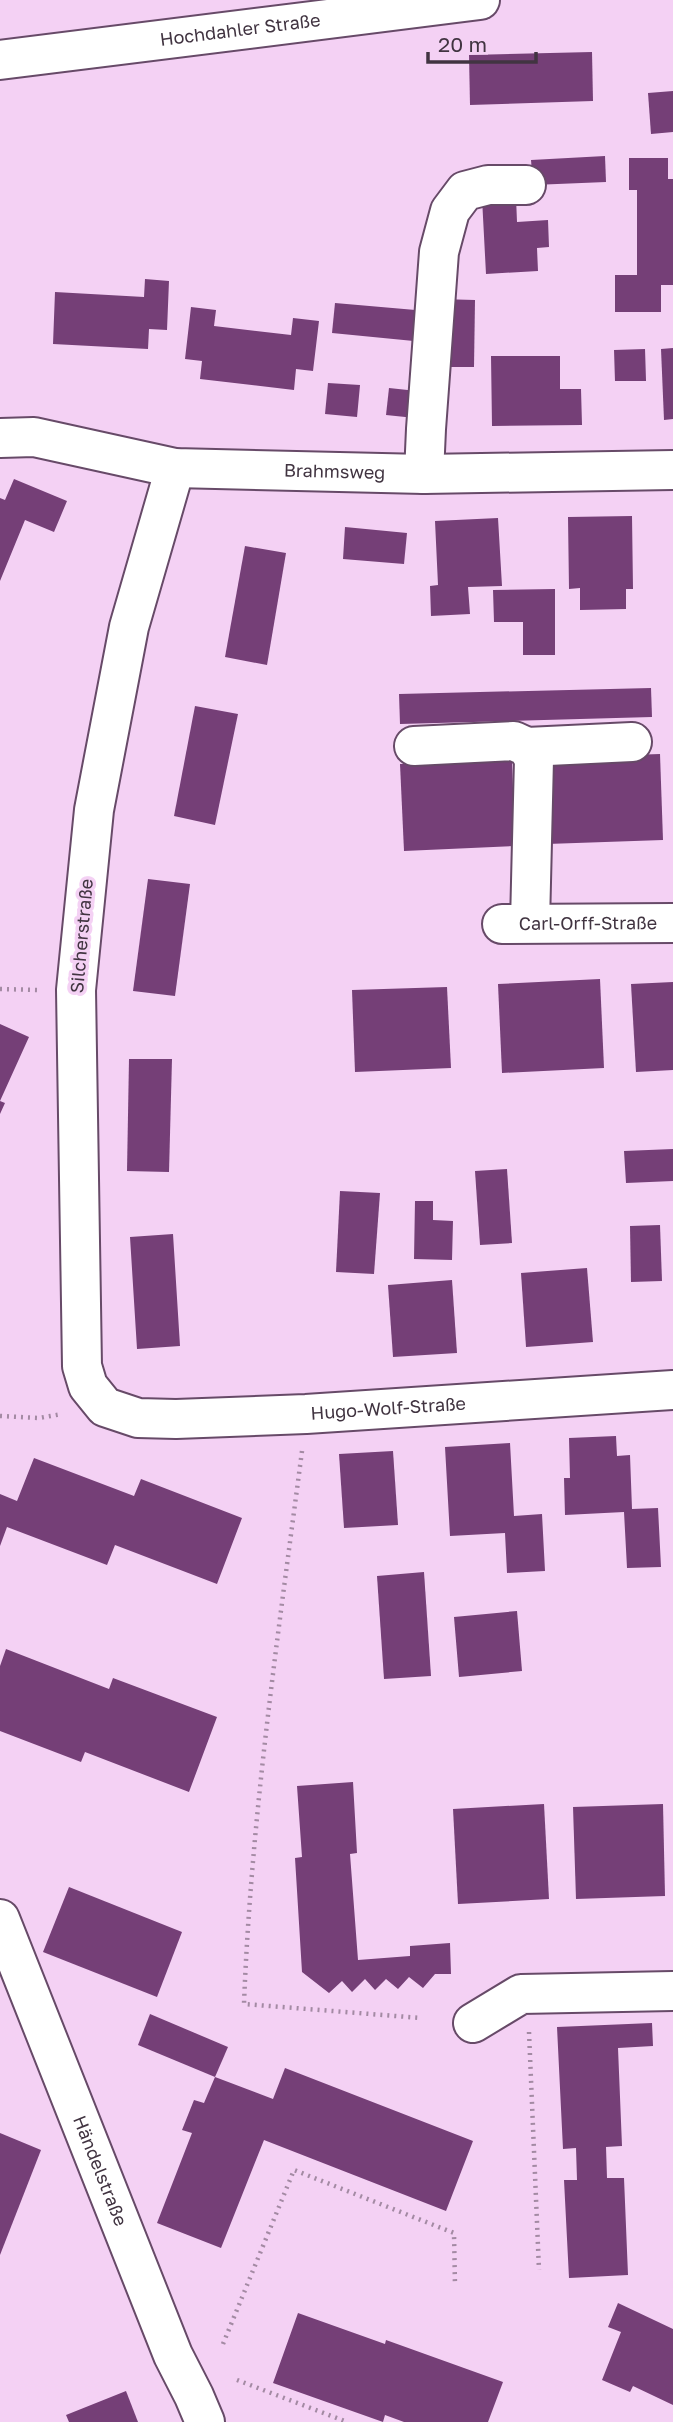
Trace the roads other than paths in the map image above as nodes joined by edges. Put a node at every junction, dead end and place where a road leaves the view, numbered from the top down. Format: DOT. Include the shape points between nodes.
graph roads {
  1 [pos="480,0"];
  2 [pos="330,8"];
  3 [pos="0,60"];
  4 [pos="526,185"];
  5 [pos="0,438"];
  6 [pos="175,468"];
  7 [pos="673,470"];
  8 [pos="424,474"];
  9 [pos="632,742"];
  10 [pos="414,746"];
  11 [pos="527,747"];
  12 [pos="673,923"];
  13 [pos="673,1390"];
  14 [pos="105,1407"];
  15 [pos="0,1919"];
  16 [pos="673,1991"];
  17 [pos="473,2022"];
  18 [pos="205,2422"];
  1 -- 2 [label="street, Hochdahler Straße"];
  2 -- 3 [label="street, Hochdahler Straße"];
  4 -- 8 [label="street" via="488,185 465,191 450,211 439,252"];
  5 -- 6 [label="street, Brahmsweg" via="34,437"];
  6 -- 8 [label="street, Brahmsweg"];
  6 -- 14 [label="street, Silcherstraße" via="129,627 94,810 76,990 82,1366 88,1386"];
  7 -- 8 [label="street, Brahmsweg"];
  9 -- 11 [label="street"];
  10 -- 11 [label="street" via="513,741"];
  11 -- 12 [label="street, Carl-Orff-Straße" via="534,759 516,924"];
  13 -- 14 [label="street, Hugo-Wolf-Straße" via="176,1419 138,1418"];
  15 -- 18 [label="street, Händelstraße" via="173,2355"];
  16 -- 17 [label="street" via="522,1994"];
}
